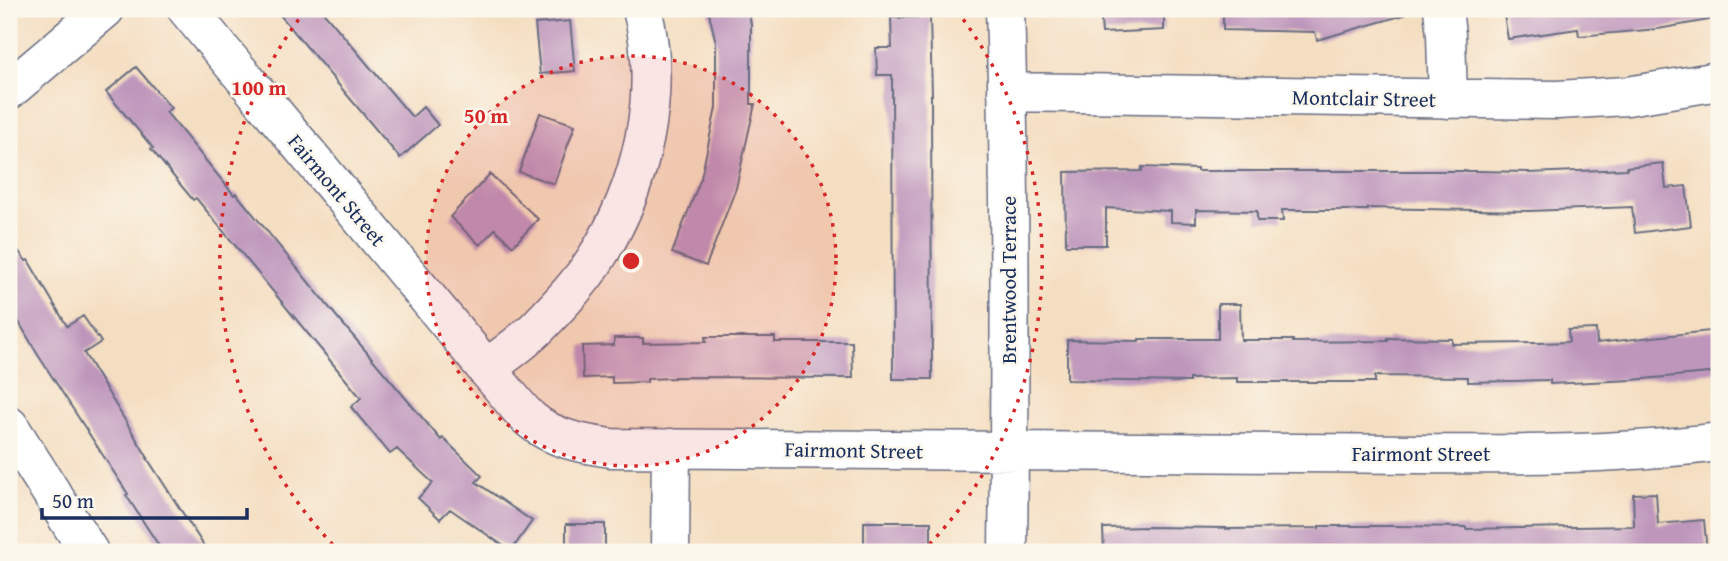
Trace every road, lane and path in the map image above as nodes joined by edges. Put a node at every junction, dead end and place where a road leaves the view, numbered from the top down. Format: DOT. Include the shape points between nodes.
graph roads {
  1 [pos="105,9"];
  2 [pos="187,9"];
  3 [pos="642,9"];
  4 [pos="1005,9"];
  5 [pos="1443,9"];
  6 [pos="1719,81"];
  7 [pos="9,90"];
  8 [pos="1007,92"];
  9 [pos="1448,99"];
  10 [pos="486,369"];
  11 [pos="9,426"];
  12 [pos="1719,442"];
  13 [pos="671,448"];
  14 [pos="1009,452"];
  15 [pos="89,552"];
  16 [pos="670,552"];
  17 [pos="1008,552"];
  1 -- 7 [label="street"];
  2 -- 10 [label="street, Fairmont Street"];
  3 -- 10 [label="street" via="651,101 632,183 616,224 594,261 538,327"];
  4 -- 8 [label="street, Brentwood Terrace"];
  5 -- 9 [label="street"];
  6 -- 9 [label="street, Montclair Street" via="1627,96"];
  8 -- 9 [label="street, Montclair Street"];
  8 -- 14 [label="street, Brentwood Terrace"];
  10 -- 13 [label="street, Fairmont Street" via="531,420 554,434 582,444"];
  11 -- 15 [label="street"];
  12 -- 14 [label="street, Fairmont Street" via="1534,453"];
  13 -- 14 [label="street, Fairmont Street"];
  13 -- 16 [label="street"];
  14 -- 17 [label="street, Brentwood Terrace"];
}
